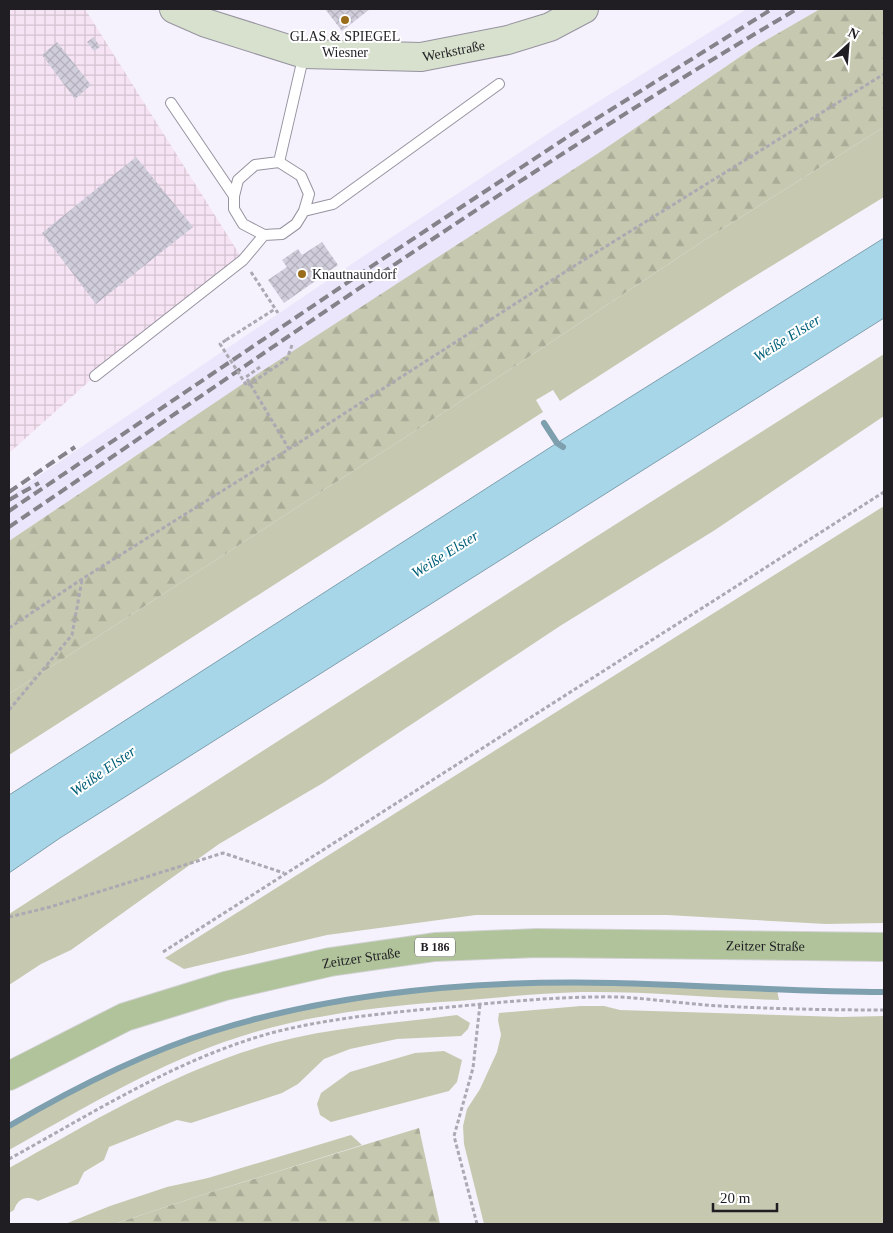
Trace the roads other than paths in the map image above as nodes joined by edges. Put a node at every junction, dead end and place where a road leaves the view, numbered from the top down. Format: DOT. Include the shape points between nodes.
graph roads {
  1 [pos="174,9"];
  2 [pos="584,9"];
  3 [pos="304,54"];
  4 [pos="499,84"];
  5 [pos="171,102"];
  6 [pos="279,162"];
  7 [pos="234,196"];
  8 [pos="304,211"];
  9 [pos="264,235"];
  10 [pos="95,376"];
  11 [pos="884,947"];
  12 [pos="9,1076"];
  1 -- 3 [label="main road, Werkstraße" via="206,23"];
  2 -- 3 [label="main road, Werkstraße" via="550,27 508,40 421,57"];
  3 -- 6 [label="lane"];
  4 -- 8 [label="lane" via="333,204"];
  5 -- 7 [label="lane"];
  6 -- 7 [label="lane" via="255,166 238,180"];
  6 -- 8 [label="lane" via="301,176 309,194"];
  7 -- 9 [label="lane" via="234,209 243,224"];
  8 -- 9 [label="lane" via="296,224 282,234"];
  9 -- 10 [label="lane" via="243,260"];
  11 -- 12 [label="main road, Zeitzer Straße / B 186" via="537,944 435,947 330,962 226,986 125,1017"];
}
